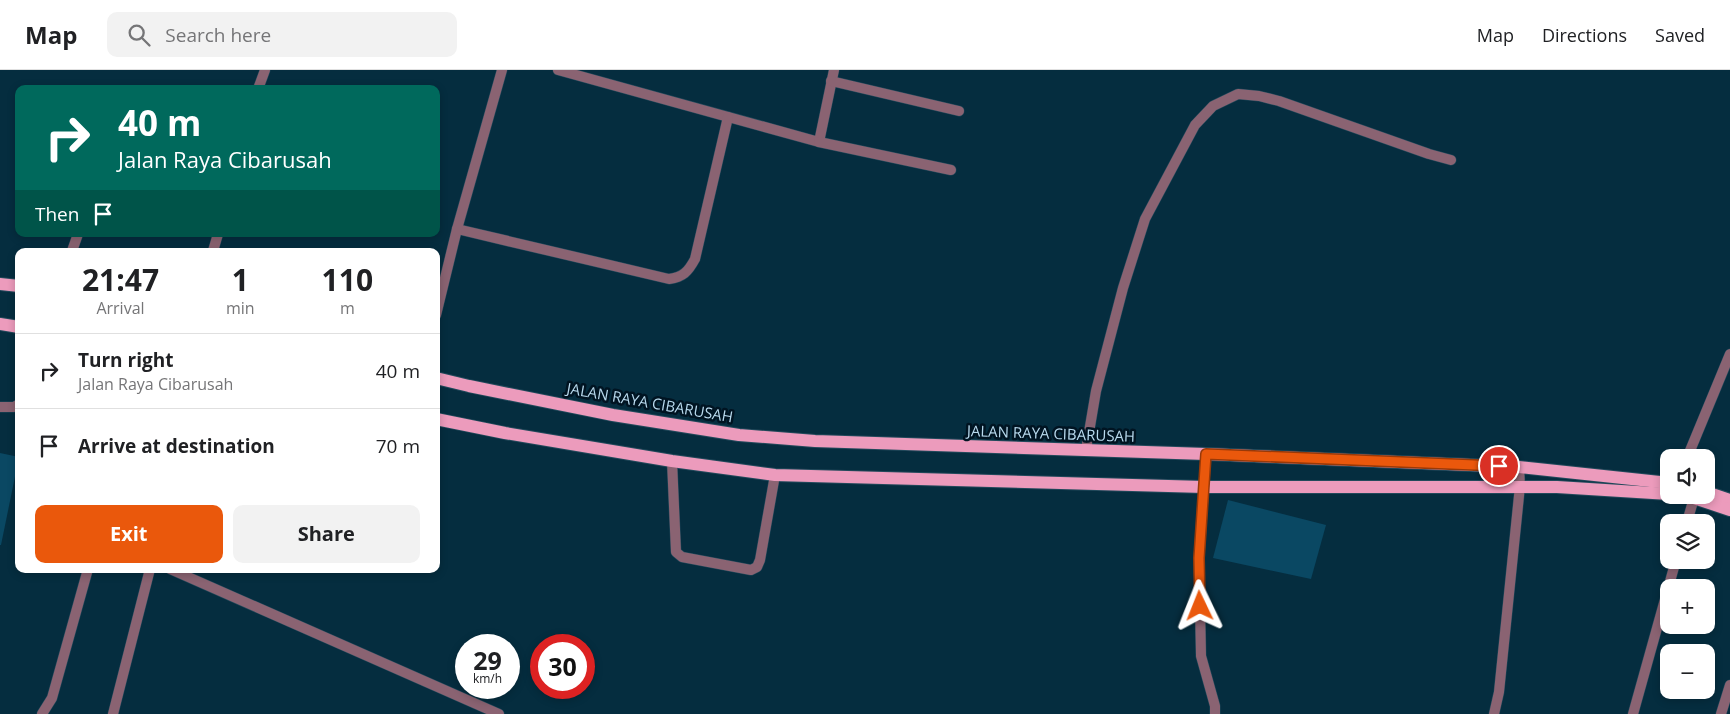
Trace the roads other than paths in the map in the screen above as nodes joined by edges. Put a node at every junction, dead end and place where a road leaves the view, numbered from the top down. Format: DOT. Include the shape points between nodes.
graph roads {
  1 [pos="265,70"];
  2 [pos="502,70"];
  3 [pos="558,70"];
  4 [pos="834,70"];
  5 [pos="831,81"];
  6 [pos="259,85"];
  7 [pos="959,111"];
  8 [pos="728,117"];
  9 [pos="819,142"];
  10 [pos="1451,160"];
  11 [pos="951,170"];
  12 [pos="457,228"];
  13 [pos="0,284"];
  14 [pos="15,286"];
  15 [pos="440,298"];
  16 [pos="0,324"];
  17 [pos="15,326"];
  18 [pos="1730,354"];
  19 [pos="440,379"];
  20 [pos="15,406"];
  21 [pos="0,408"];
  22 [pos="440,420"];
  23 [pos="1691,449"];
  24 [pos="1086,450"];
  25 [pos="1206,454"];
  26 [pos="672,461"];
  27 [pos="1519,467"];
  28 [pos="775,475"];
  29 [pos="1660,483"];
  30 [pos="1520,486"];
  31 [pos="1204,487"];
  32 [pos="1660,494"];
  33 [pos="1715,495"];
  34 [pos="1730,500"];
  35 [pos="1712,504"];
  36 [pos="1730,510"];
  37 [pos="1674,569"];
  38 [pos="87,573"];
  39 [pos="149,573"];
  40 [pos="179,573"];
  41 [pos="1730,685"];
  42 [pos="42,714"];
  43 [pos="113,714"];
  44 [pos="499,714"];
  45 [pos="1215,714"];
  46 [pos="1494,714"];
  47 [pos="1634,714"];
  48 [pos="1721,714"];
  1 -- 6 [label="street"];
  2 -- 12 [label="street"];
  3 -- 8 [label="street"];
  4 -- 5 [label="street"];
  5 -- 7 [label="street"];
  5 -- 9 [label="street"];
  8 -- 9 [label="street"];
  8 -- 12 [label="street" via="694,259 687,273 679,277 668,279"];
  9 -- 11 [label="street"];
  10 -- 24 [label="street" via="1266,98 1238,94 1213,106 1195,124 1145,219 1098,381"];
  12 -- 15 [label="street"];
  13 -- 14 [label="main road"];
  16 -- 17 [label="main road"];
  18 -- 23 [label="street"];
  19 -- 24 [label="main road, JALAN RAYA CIBARUSAH" via="613,415 739,435 815,441"];
  20 -- 21 [label="street"];
  22 -- 26 [label="main road"];
  24 -- 25 [label="main road, JALAN RAYA CIBARUSAH"];
  25 -- 27 [label="main road, JALAN RAYA CIBARUSAH"];
  25 -- 31 [label="street"];
  26 -- 28 [label="main road"];
  26 -- 28 [label="street" via="676,552 682,557 751,570 760,560"];
  27 -- 29 [label="main road, JALAN RAYA CIBARUSAH"];
  27 -- 30 [label="street"];
  28 -- 31 [label="main road"];
  30 -- 31 [label="main road"];
  30 -- 32 [label="main road"];
  30 -- 46 [label="street"];
  31 -- 45 [label="street" via="1199,558 1201,656"];
  33 -- 34 [label="main road"];
  35 -- 36 [label="main road"];
  37 -- 47 [label="street"];
  38 -- 42 [label="street" via="52,698"];
  39 -- 43 [label="street"];
  40 -- 44 [label="street"];
  41 -- 48 [label="street"];
}
